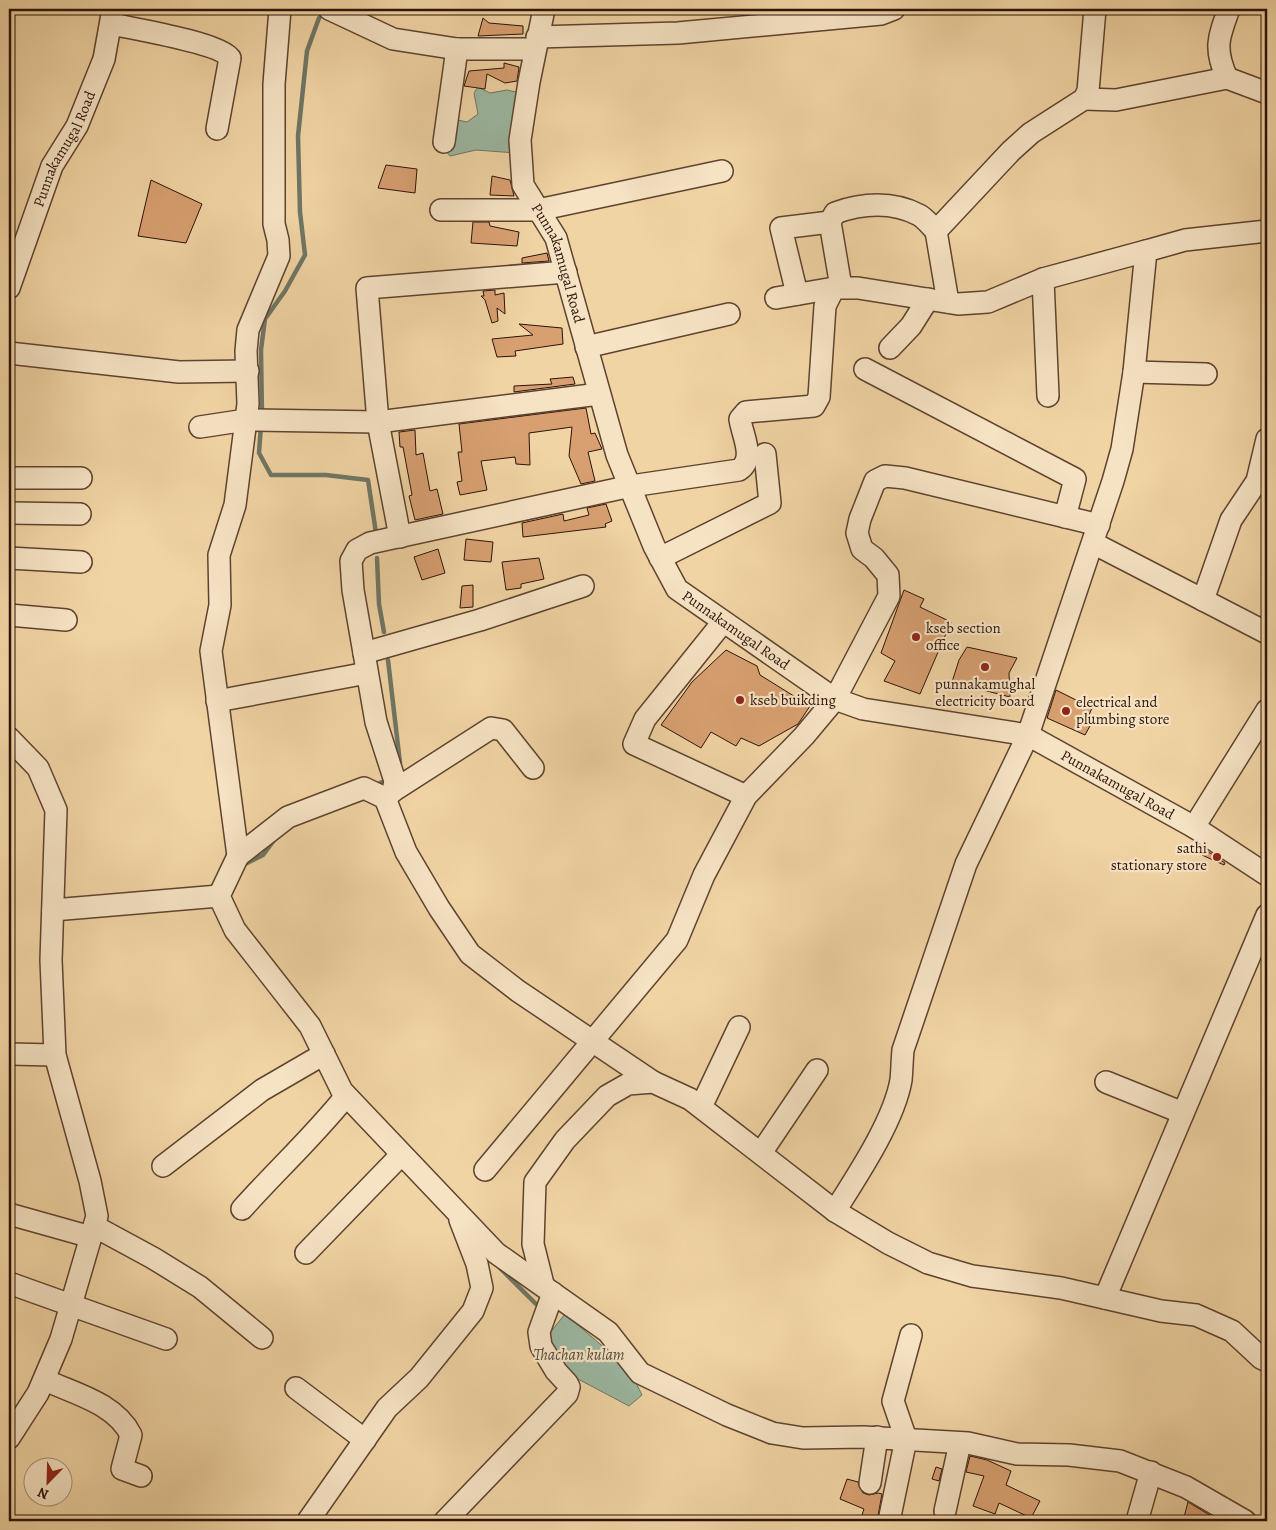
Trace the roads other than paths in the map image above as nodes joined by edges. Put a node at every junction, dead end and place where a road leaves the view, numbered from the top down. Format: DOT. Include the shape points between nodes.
graph roads {
  1 [pos="280,9"];
  2 [pos="329,9"];
  3 [pos="544,9"];
  4 [pos="894,9"];
  5 [pos="1095,9"];
  6 [pos="1229,9"];
  7 [pos="113,17"];
  8 [pos="769,17"];
  9 [pos="536,43"];
  10 [pos="456,49"];
  11 [pos="1228,78"];
  12 [pos="1267,93"];
  13 [pos="1084,98"];
  14 [pos="217,129"];
  15 [pos="444,142"];
  16 [pos="722,171"];
  17 [pos="441,210"];
  18 [pos="538,210"];
  19 [pos="830,222"];
  20 [pos="936,231"];
  21 [pos="1267,231"];
  22 [pos="1146,251"];
  23 [pos="566,272"];
  24 [pos="1043,279"];
  25 [pos="837,287"];
  26 [pos="9,288"];
  27 [pos="938,300"];
  28 [pos="729,314"];
  29 [pos="586,347"];
  30 [pos="890,348"];
  31 [pos="9,353"];
  32 [pos="865,370"];
  33 [pos="248,371"];
  34 [pos="1134,372"];
  35 [pos="1206,374"];
  36 [pos="599,394"];
  37 [pos="1048,396"];
  38 [pos="246,420"];
  39 [pos="378,422"];
  40 [pos="200,427"];
  41 [pos="1267,439"];
  42 [pos="765,454"];
  43 [pos="9,478"];
  44 [pos="81,478"];
  45 [pos="631,486"];
  46 [pos="9,513"];
  47 [pos="80,514"];
  48 [pos="1065,517"];
  49 [pos="1096,534"];
  50 [pos="400,537"];
  51 [pos="9,558"];
  52 [pos="660,558"];
  53 [pos="81,562"];
  54 [pos="583,586"];
  55 [pos="1203,600"];
  56 [pos="9,615"];
  57 [pos="66,620"];
  58 [pos="723,622"];
  59 [pos="1267,633"];
  60 [pos="366,663"];
  61 [pos="835,700"];
  62 [pos="217,701"];
  63 [pos="1267,710"];
  64 [pos="1028,734"];
  65 [pos="9,738"];
  66 [pos="533,768"];
  67 [pos="389,795"];
  68 [pos="746,796"];
  69 [pos="1194,828"];
  70 [pos="238,856"];
  71 [pos="1267,875"];
  72 [pos="219,896"];
  73 [pos="53,910"];
  74 [pos="1267,915"];
  75 [pos="739,1027"];
  76 [pos="592,1041"];
  77 [pos="9,1054"];
  78 [pos="324,1054"];
  79 [pos="54,1055"];
  80 [pos="817,1070"];
  81 [pos="653,1082"];
  82 [pos="1106,1082"];
  83 [pos="346,1096"];
  84 [pos="701,1107"];
  85 [pos="1183,1113"];
  86 [pos="761,1153"];
  87 [pos="400,1155"];
  88 [pos="164,1166"];
  89 [pos="485,1170"];
  90 [pos="242,1208"];
  91 [pos="835,1212"];
  92 [pos="9,1214"];
  93 [pos="458,1214"];
  94 [pos="93,1231"];
  95 [pos="306,1253"];
  96 [pos="9,1283"];
  97 [pos="548,1289"];
  98 [pos="1104,1298"];
  99 [pos="72,1305"];
  100 [pos="912,1335"];
  101 [pos="262,1338"];
  102 [pos="166,1339"];
  103 [pos="1265,1356"];
  104 [pos="44,1380"];
  105 [pos="296,1388"];
  106 [pos="9,1438"];
  107 [pos="877,1438"];
  108 [pos="906,1439"];
  109 [pos="365,1440"];
  110 [pos="960,1443"];
  111 [pos="1151,1472"];
  112 [pos="140,1476"];
  113 [pos="870,1483"];
  114 [pos="946,1511"];
  115 [pos="308,1521"];
  116 [pos="445,1521"];
  117 [pos="889,1521"];
  118 [pos="1137,1521"];
  119 [pos="1245,1521"];
  1 -- 33 [label="street" via="274,84 274,224 279,256 248,330"];
  2 -- 10 [label="street" via="393,39"];
  3 -- 9 [label="street, Punnakamugal Road"];
  4 -- 8 [label="street" via="881,14"];
  5 -- 13 [label="street" via="1088,91"];
  6 -- 11 [label="street" via="1217,41 1219,61"];
  7 -- 14 [label="street" via="227,53 230,58"];
  7 -- 26 [label="street, Punnakamugal Road" via="104,60 77,126 52,166"];
  8 -- 9 [label="street" via="678,33"];
  9 -- 10 [label="street"];
  9 -- 18 [label="street, Punnakamugal Road" via="520,140 523,185"];
  10 -- 15 [label="street"];
  11 -- 12 [label="street"];
  11 -- 13 [label="street" via="1116,100"];
  13 -- 20 [label="street" via="1031,133"];
  16 -- 18 [label="street"];
  17 -- 18 [label="street"];
  18 -- 23 [label="street, Punnakamugal Road" via="556,238"];
  19 -- 20 [label="street" via="835,213 848,208 879,204 920,215"];
  19 -- 25 [label="street"];
  19 -- 25 [label="street" via="781,228 787,296"];
  20 -- 27 [label="street"];
  21 -- 22 [label="street" via="1185,240"];
  22 -- 24 [label="street"];
  22 -- 34 [label="street"];
  23 -- 29 [label="street, Punnakamugal Road"];
  23 -- 39 [label="street" via="367,288"];
  24 -- 27 [label="street" via="988,302"];
  24 -- 37 [label="street"];
  25 -- 27 [label="street"];
  25 -- 45 [label="street" via="825,306 821,385 814,406 798,410 746,412 740,419 748,458 739,470"];
  27 -- 30 [label="street"];
  28 -- 29 [label="street"];
  29 -- 36 [label="street, Punnakamugal Road"];
  31 -- 33 [label="street" via="179,372"];
  32 -- 48 [label="street" via="1075,479"];
  33 -- 38 [label="street"];
  34 -- 35 [label="street"];
  34 -- 49 [label="street" via="1122,449"];
  36 -- 39 [label="street"];
  36 -- 45 [label="street, Punnakamugal Road" via="617,455"];
  38 -- 39 [label="street"];
  38 -- 40 [label="street"];
  38 -- 62 [label="street" via="236,505 219,555 220,605 212,651"];
  39 -- 50 [label="street"];
  41 -- 55 [label="street" via="1258,481 1231,520"];
  42 -- 52 [label="street" via="770,503"];
  43 -- 44 [label="street"];
  45 -- 50 [label="street"];
  45 -- 52 [label="street, Punnakamugal Road"];
  46 -- 47 [label="street"];
  48 -- 49 [label="street"];
  48 -- 61 [label="street" via="905,478 885,476 875,481 858,533 862,549 888,575 889,596"];
  49 -- 55 [label="street"];
  49 -- 64 [label="street"];
  50 -- 60 [label="street" via="370,543 357,550 351,561"];
  51 -- 53 [label="street"];
  52 -- 58 [label="street, Punnakamugal Road" via="677,588"];
  54 -- 60 [label="street"];
  55 -- 59 [label="street"];
  56 -- 57 [label="street"];
  58 -- 61 [label="street, Punnakamugal Road"];
  58 -- 68 [label="street" via="645,719 634,744"];
  60 -- 62 [label="street"];
  60 -- 67 [label="street" via="376,722 395,781"];
  61 -- 64 [label="street, Punnakamugal Road" via="863,709"];
  61 -- 68 [label="street"];
  62 -- 70 [label="street"];
  63 -- 69 [label="street"];
  64 -- 69 [label="street, Punnakamugal Road"];
  64 -- 91 [label="street" via="966,864 903,1050 900,1082 893,1104 866,1160"];
  65 -- 73 [label="street" via="38,768 56,810"];
  66 -- 67 [label="street" via="503,730 491,728"];
  67 -- 70 [label="street" via="364,788 288,817"];
  67 -- 76 [label="street" via="406,852 470,954"];
  68 -- 76 [label="street" via="704,875 678,940"];
  69 -- 71 [label="street, Punnakamugal Road"];
  70 -- 72 [label="street"];
  72 -- 73 [label="street"];
  72 -- 78 [label="street" via="235,930 310,1026"];
  73 -- 79 [label="street" via="51,986"];
  74 -- 85 [label="street"];
  75 -- 84 [label="street"];
  76 -- 81 [label="street"];
  76 -- 89 [label="street"];
  77 -- 79 [label="street"];
  78 -- 83 [label="street"];
  78 -- 88 [label="street" via="262,1090"];
  79 -- 94 [label="street" via="90,1181 97,1216"];
  80 -- 86 [label="street"];
  81 -- 84 [label="street"];
  81 -- 97 [label="street" via="628,1084 607,1096 565,1140 535,1182 533,1244"];
  82 -- 85 [label="street"];
  83 -- 87 [label="street"];
  83 -- 90 [label="street"];
  84 -- 86 [label="street"];
  85 -- 98 [label="street"];
  86 -- 91 [label="street"];
  87 -- 93 [label="street"];
  87 -- 95 [label="street"];
  91 -- 98 [label="street" via="928,1263 972,1276 1061,1288"];
  92 -- 94 [label="street"];
  93 -- 97 [label="street" via="496,1253"];
  93 -- 109 [label="street" via="477,1264 482,1288 473,1312 419,1378 387,1408"];
  94 -- 99 [label="street"];
  94 -- 101 [label="street" via="153,1258 200,1287"];
  96 -- 99 [label="street"];
  97 -- 107 [label="street" via="608,1332 640,1373 727,1415 780,1434 803,1438"];
  97 -- 116 [label="street" via="539,1332 541,1346 567,1382 567,1394"];
  98 -- 103 [label="street" via="1196,1315 1232,1331"];
  99 -- 102 [label="street"];
  99 -- 104 [label="street"];
  100 -- 108 [label="street" via="893,1400"];
  104 -- 106 [label="street"];
  104 -- 112 [label="street" via="114,1411 125,1422 131,1435 122,1469"];
  105 -- 109 [label="street"];
  107 -- 108 [label="street"];
  107 -- 113 [label="street"];
  108 -- 110 [label="street"];
  108 -- 117 [label="street"];
  109 -- 115 [label="street"];
  110 -- 111 [label="street" via="1017,1454 1069,1455 1120,1461"];
  110 -- 114 [label="street"];
  111 -- 118 [label="street"];
  111 -- 119 [label="street" via="1186,1487"];
}
